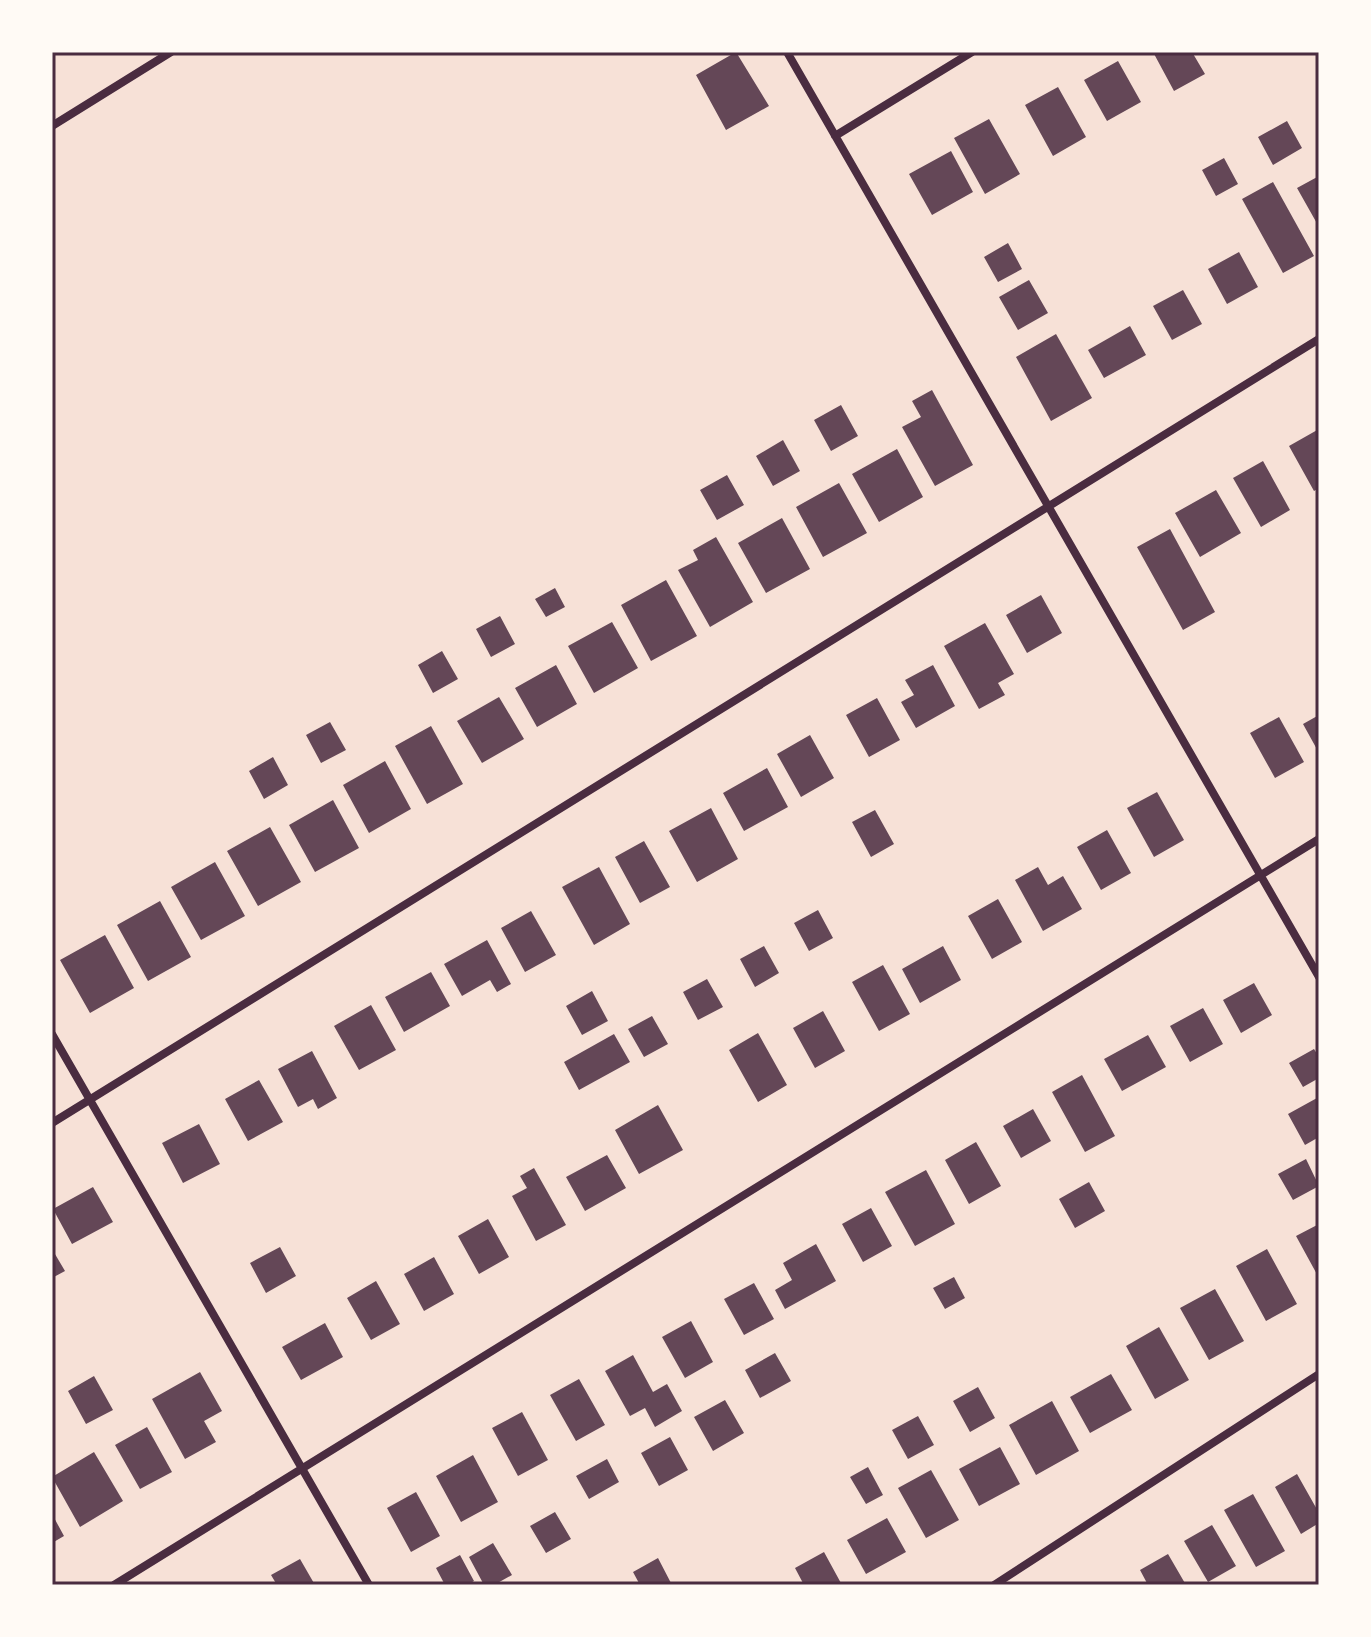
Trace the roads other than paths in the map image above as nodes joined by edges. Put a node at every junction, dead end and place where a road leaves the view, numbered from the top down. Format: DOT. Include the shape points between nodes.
graph roads {
  1 [pos="171,52"];
  2 [pos="787,52"];
  3 [pos="972,52"];
  4 [pos="52,126"];
  5 [pos="835,136"];
  6 [pos="1319,339"];
  7 [pos="1048,507"];
  8 [pos="1319,839"];
  9 [pos="1261,875"];
  10 [pos="1319,977"];
  11 [pos="52,1034"];
  12 [pos="89,1100"];
  13 [pos="52,1123"];
  14 [pos="1319,1374"];
  15 [pos="302,1468"];
  16 [pos="114,1585"];
  17 [pos="369,1585"];
  18 [pos="994,1585"];
  1 -- 4 [label="street"];
  2 -- 5 [label="street"];
  3 -- 5 [label="street"];
  5 -- 7 [label="street"];
  6 -- 7 [label="street"];
  7 -- 9 [label="street"];
  7 -- 12 [label="street"];
  8 -- 9 [label="street"];
  9 -- 10 [label="street"];
  9 -- 15 [label="street"];
  11 -- 12 [label="street"];
  12 -- 13 [label="street"];
  12 -- 15 [label="street"];
  14 -- 18 [label="street"];
  15 -- 16 [label="street"];
  15 -- 17 [label="street"];
}
